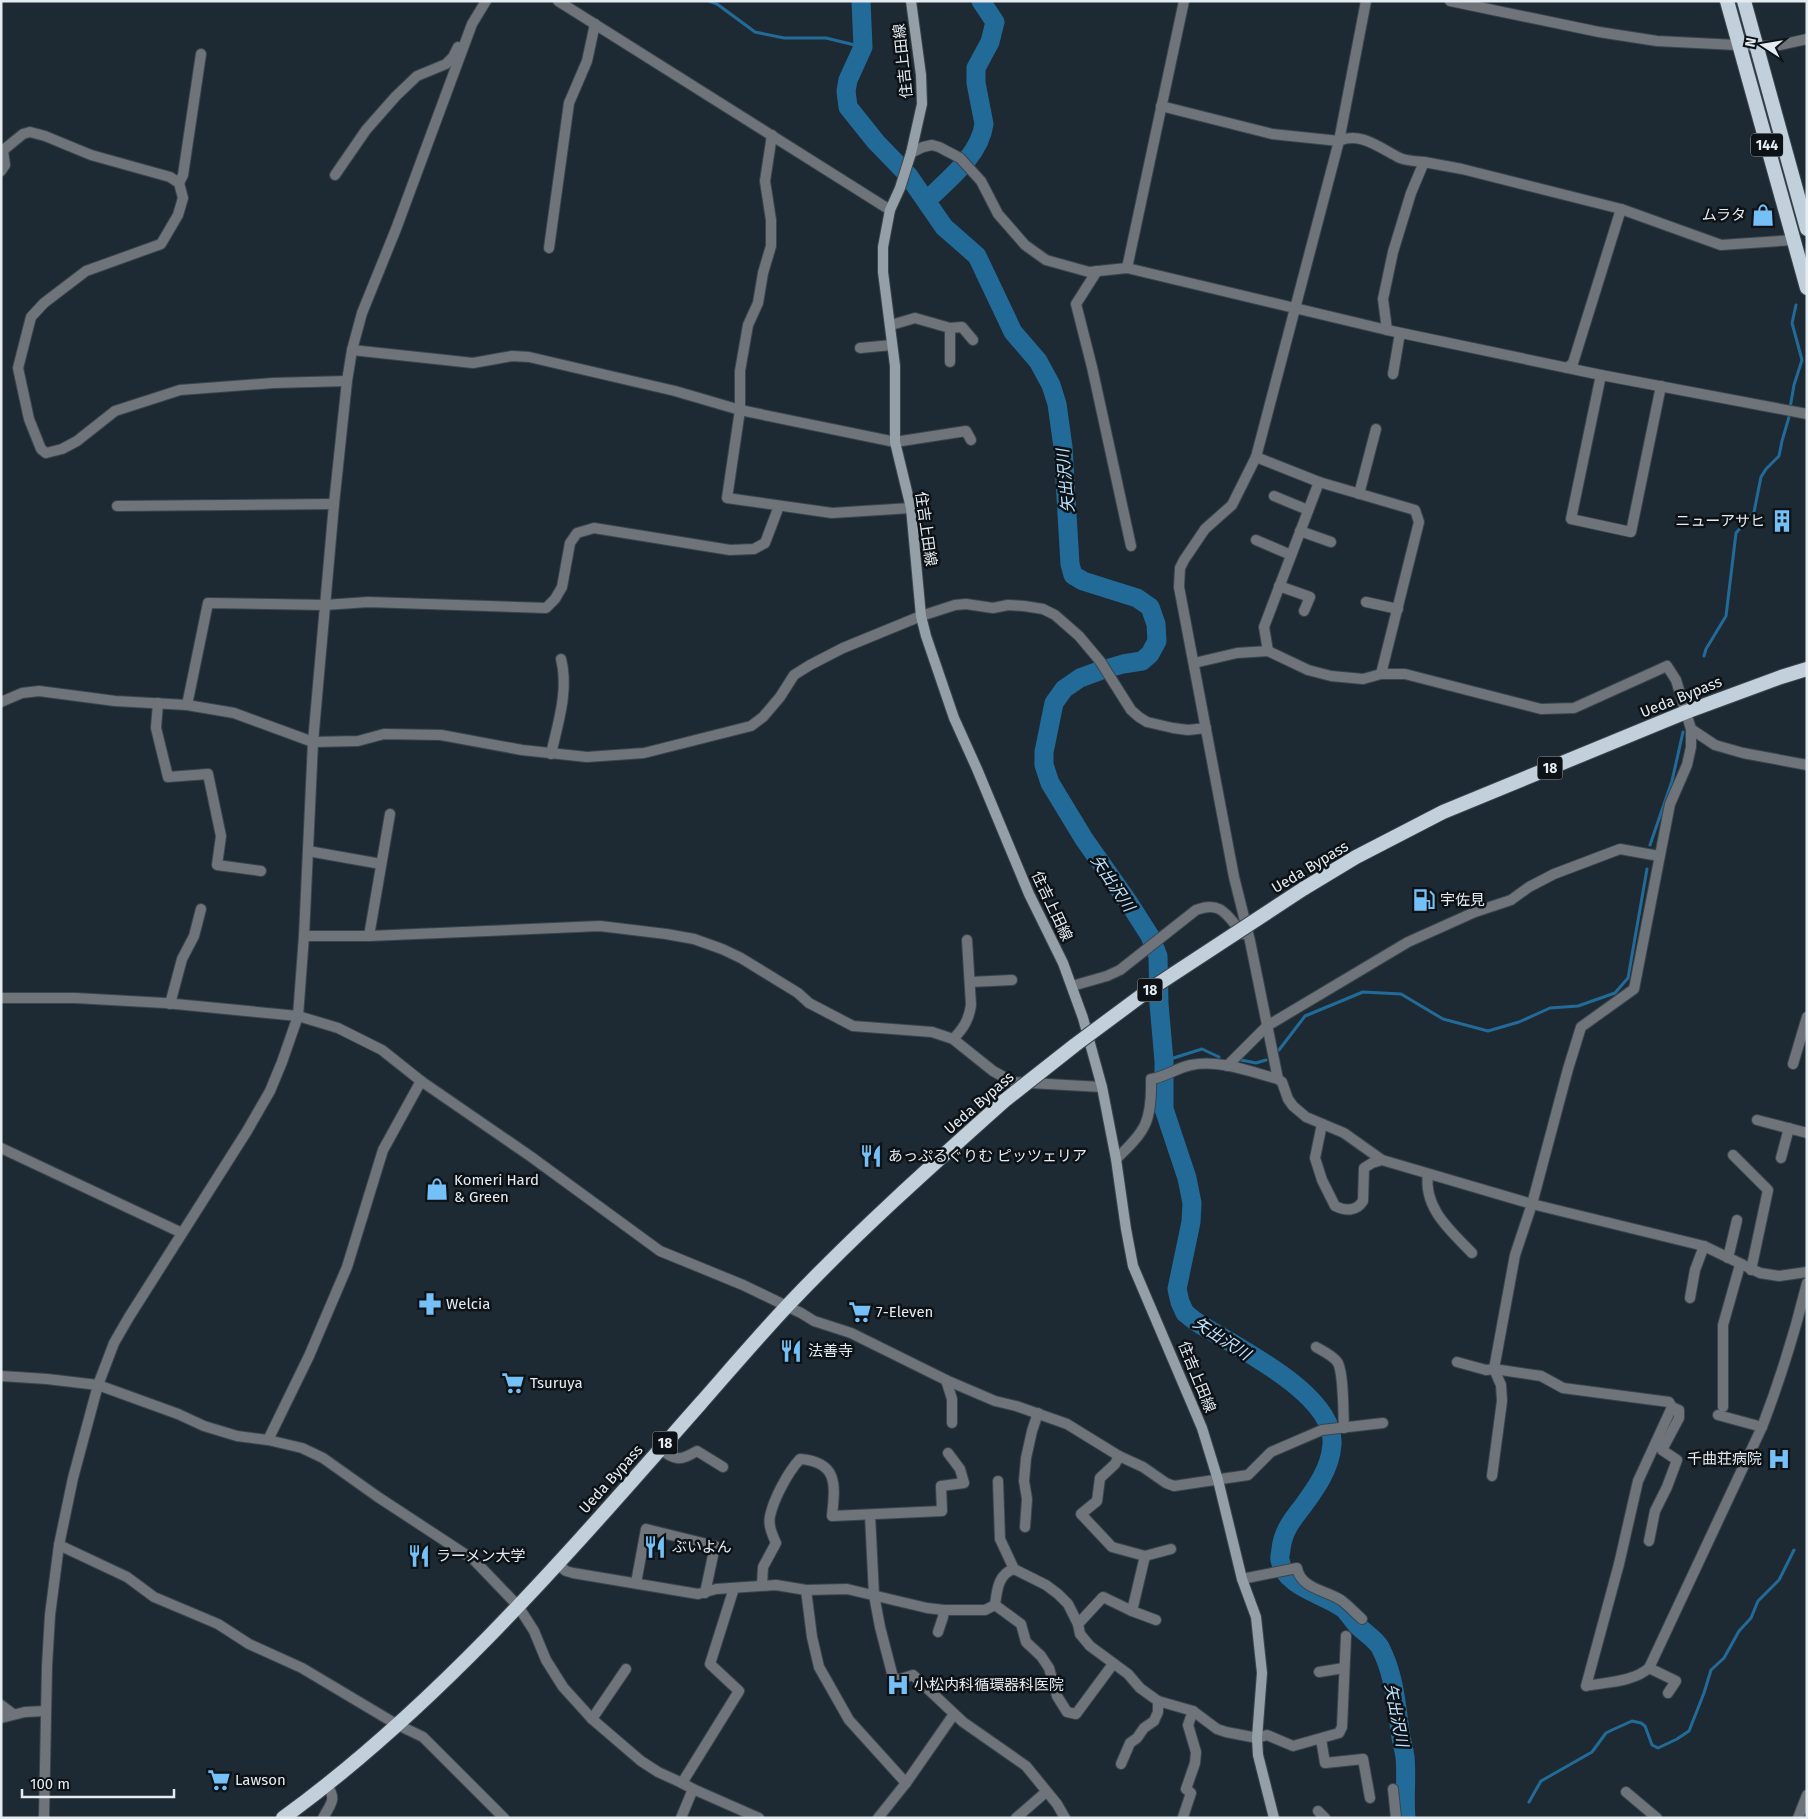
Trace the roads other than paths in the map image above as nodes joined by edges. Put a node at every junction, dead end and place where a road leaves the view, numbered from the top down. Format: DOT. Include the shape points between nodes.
graph roads {
  1 [pos="486,1"];
  2 [pos="558,1"];
  3 [pos="911,1"];
  4 [pos="1184,1"];
  5 [pos="1366,1"];
  6 [pos="1450,1"];
  7 [pos="1727,1"];
  8 [pos="1744,1"];
  9 [pos="595,24"];
  10 [pos="1807,39"];
  11 [pos="466,42"];
  12 [pos="1740,46"];
  13 [pos="1756,46"];
  14 [pos="201,54"];
  15 [pos="1161,106"];
  16 [pos="772,135"];
  17 [pos="1339,141"];
  18 [pos="2,152"];
  19 [pos="911,153"];
  20 [pos="1424,162"];
  21 [pos="1,171"];
  22 [pos="335,175"];
  23 [pos="178,183"];
  24 [pos="1621,209"];
  25 [pos="890,210"];
  26 [pos="1807,229"];
  27 [pos="1794,240"];
  28 [pos="549,248"];
  29 [pos="1128,268"];
  30 [pos="1097,271"];
  31 [pos="1807,288"];
  32 [pos="1296,307"];
  33 [pos="891,325"];
  34 [pos="950,328"];
  35 [pos="1388,330"];
  36 [pos="1400,333"];
  37 [pos="973,340"];
  38 [pos="892,345"];
  39 [pos="860,348"];
  40 [pos="352,350"];
  41 [pos="950,362"];
  42 [pos="1566,368"];
  43 [pos="1393,374"];
  44 [pos="1601,375"];
  45 [pos="347,381"];
  46 [pos="1661,386"];
  47 [pos="740,410"];
  48 [pos="1807,414"];
  49 [pos="1376,429"];
  50 [pos="971,440"];
  51 [pos="894,442"];
  52 [pos="1256,457"];
  53 [pos="1319,482"];
  54 [pos="1359,494"];
  55 [pos="1274,496"];
  56 [pos="334,504"];
  57 [pos="116,506"];
  58 [pos="779,506"];
  59 [pos="911,508"];
  60 [pos="1308,510"];
  61 [pos="1300,532"];
  62 [pos="1256,540"];
  63 [pos="1331,542"];
  64 [pos="1131,546"];
  65 [pos="1291,555"];
  66 [pos="1279,586"];
  67 [pos="1366,602"];
  68 [pos="325,604"];
  69 [pos="1398,609"];
  70 [pos="1304,611"];
  71 [pos="922,616"];
  72 [pos="1268,652"];
  73 [pos="561,659"];
  74 [pos="1194,663"];
  75 [pos="1807,669"];
  76 [pos="1381,674"];
  77 [pos="1,702"];
  78 [pos="158,703"];
  79 [pos="187,705"];
  80 [pos="1686,712"];
  81 [pos="1206,728"];
  82 [pos="1691,729"];
  83 [pos="313,742"];
  84 [pos="551,754"];
  85 [pos="1807,765"];
  86 [pos="390,814"];
  87 [pos="308,851"];
  88 [pos="1659,856"];
  89 [pos="380,864"];
  90 [pos="261,871"];
  91 [pos="201,909"];
  92 [pos="304,936"];
  93 [pos="369,936"];
  94 [pos="967,940"];
  95 [pos="1250,942"];
  96 [pos="1012,980"];
  97 [pos="970,982"];
  98 [pos="1072,986"];
  99 [pos="1,998"];
  100 [pos="170,1004"];
  101 [pos="298,1016"];
  102 [pos="1807,1017"];
  103 [pos="1267,1026"];
  104 [pos="953,1039"];
  105 [pos="1793,1064"];
  106 [pos="1226,1066"];
  107 [pos="1278,1079"];
  108 [pos="420,1081"];
  109 [pos="1102,1087"];
  110 [pos="1757,1120"];
  111 [pos="1322,1124"];
  112 [pos="1789,1128"];
  113 [pos="1807,1133"];
  114 [pos="1,1148"];
  115 [pos="1733,1155"];
  116 [pos="1781,1158"];
  117 [pos="1116,1159"];
  118 [pos="1382,1160"];
  119 [pos="1428,1174"];
  120 [pos="1532,1204"];
  121 [pos="1738,1220"];
  122 [pos="182,1233"];
  123 [pos="1704,1246"];
  124 [pos="1472,1253"];
  125 [pos="1728,1258"];
  126 [pos="1740,1264"];
  127 [pos="1751,1270"];
  128 [pos="1807,1272"];
  129 [pos="1807,1283"];
  130 [pos="1690,1298"];
  131 [pos="787,1306"];
  132 [pos="1316,1347"];
  133 [pos="1457,1362"];
  134 [pos="1494,1369"];
  135 [pos="1,1376"];
  136 [pos="946,1380"];
  137 [pos="98,1385"];
  138 [pos="1672,1407"];
  139 [pos="1038,1413"];
  140 [pos="952,1423"];
  141 [pos="1383,1423"];
  142 [pos="1762,1427"];
  143 [pos="1342,1428"];
  144 [pos="268,1440"];
  145 [pos="660,1449"];
  146 [pos="948,1453"];
  147 [pos="1119,1456"];
  148 [pos="723,1467"];
  149 [pos="1492,1476"];
  150 [pos="998,1480"];
  151 [pos="1218,1480"];
  152 [pos="870,1515"];
  153 [pos="1025,1527"];
  154 [pos="1649,1541"];
  155 [pos="59,1545"];
  156 [pos="1171,1549"];
  157 [pos="1145,1556"];
  158 [pos="557,1564"];
  159 [pos="1014,1569"];
  160 [pos="1242,1578"];
  161 [pos="636,1583"];
  162 [pos="762,1585"];
  163 [pos="734,1588"];
  164 [pos="806,1590"];
  165 [pos="705,1592"];
  166 [pos="874,1594"];
  167 [pos="995,1605"];
  168 [pos="518,1606"];
  169 [pos="944,1610"];
  170 [pos="1132,1611"];
  171 [pos="1362,1619"];
  172 [pos="1156,1620"];
  173 [pos="1078,1624"];
  174 [pos="938,1632"];
  175 [pos="1346,1636"];
  176 [pos="1113,1664"];
  177 [pos="1344,1668"];
  178 [pos="1649,1668"];
  179 [pos="626,1669"];
  180 [pos="1319,1672"];
  181 [pos="1668,1693"];
  182 [pos="1158,1701"];
  183 [pos="1,1705"];
  184 [pos="45,1711"];
  185 [pos="1193,1711"];
  186 [pos="12,1714"];
  187 [pos="954,1714"];
  188 [pos="1,1718"];
  189 [pos="592,1719"];
  190 [pos="396,1724"];
  191 [pos="1257,1738"];
  192 [pos="1321,1739"];
  193 [pos="1121,1764"];
  194 [pos="682,1783"];
  195 [pos="906,1783"];
  196 [pos="327,1785"];
  197 [pos="693,1789"];
  198 [pos="1393,1789"];
  199 [pos="1046,1792"];
  200 [pos="1626,1792"];
  201 [pos="1807,1795"];
  202 [pos="1370,1798"];
  203 [pos="1183,1817"];
  204 [pos="44,1818"];
  205 [pos="283,1818"];
  206 [pos="323,1818"];
  207 [pos="504,1818"];
  208 [pos="681,1818"];
  209 [pos="759,1818"];
  210 [pos="878,1818"];
  211 [pos="1016,1818"];
  212 [pos="1065,1818"];
  213 [pos="1274,1818"];
  214 [pos="1396,1818"];
  215 [pos="1657,1818"];
  216 [pos="1798,1818"];
  1 -- 11 [label="street"];
  2 -- 9 [label="street"];
  3 -- 19 [label="main road, 住吉上田線" via="922,104"];
  4 -- 15 [label="street"];
  5 -- 17 [label="street"];
  6 -- 12 [label="street" via="1630,38"];
  7 -- 12 [label="highway, 144"];
  8 -- 13 [label="highway, 144"];
  9 -- 16 [label="street"];
  9 -- 28 [label="street" via="587,60 570,103"];
  10 -- 13 [label="street" via="1775,46"];
  11 -- 22 [label="street" via="462,42 446,64 417,76 396,96 366,130"];
  11 -- 40 [label="street" via="362,313"];
  12 -- 13 [label="street"];
  12 -- 27 [label="highway, 144"];
  13 -- 26 [label="highway, 144"];
  14 -- 23 [label="street" via="183,175"];
  15 -- 17 [label="street" via="1272,134"];
  15 -- 29 [label="street"];
  16 -- 25 [label="street"];
  16 -- 47 [label="street" via="765,181 771,246 758,303 748,325 740,371"];
  17 -- 20 [label="street" via="1348,137 1368,141 1402,160"];
  17 -- 32 [label="street"];
  18 -- 21 [label="street" via="6,165"];
  18 -- 23 [label="street" via="30,132 91,155 170,177"];
  19 -- 25 [label="main road, 住吉上田線"];
  19 -- 30 [label="street" via="932,145 963,161 981,182 998,214 1025,245 1046,260 1089,272"];
  20 -- 24 [label="street"];
  20 -- 35 [label="street" via="1393,252 1383,299"];
  23 -- 45 [label="street" via="183,198 178,215 161,244 86,271 31,317 18,368 41,449 46,453 62,449 116,411 180,390"];
  24 -- 27 [label="street" via="1721,245"];
  24 -- 42 [label="street" via="1573,363"];
  25 -- 33 [label="main road, 住吉上田線" via="883,247 883,272"];
  27 -- 31 [label="highway, 144"];
  29 -- 30 [label="street"];
  29 -- 32 [label="street"];
  30 -- 64 [label="street" via="1076,304"];
  32 -- 35 [label="street"];
  32 -- 52 [label="street"];
  33 -- 34 [label="street" via="915,318"];
  33 -- 38 [label="main road, 住吉上田線"];
  34 -- 37 [label="street" via="962,327"];
  34 -- 41 [label="street"];
  35 -- 36 [label="street"];
  36 -- 42 [label="street"];
  36 -- 43 [label="street"];
  38 -- 39 [label="street"];
  38 -- 51 [label="main road, 住吉上田線" via="895,366"];
  40 -- 45 [label="street"];
  40 -- 47 [label="street" via="473,363 512,356 529,357 675,391"];
  42 -- 44 [label="street"];
  44 -- 46 [label="street"];
  44 -- 46 [label="street" via="1571,519 1631,532"];
  45 -- 56 [label="street"];
  46 -- 48 [label="street"];
  47 -- 51 [label="street"];
  47 -- 58 [label="street" via="727,498"];
  49 -- 54 [label="street"];
  50 -- 51 [label="street" via="966,431"];
  51 -- 59 [label="main road, 住吉上田線"];
  52 -- 53 [label="street"];
  52 -- 74 [label="street" via="1232,504 1205,529 1180,568 1179,587"];
  53 -- 54 [label="street"];
  53 -- 60 [label="street"];
  54 -- 69 [label="street" via="1415,510 1419,522"];
  55 -- 60 [label="street"];
  56 -- 57 [label="street"];
  56 -- 68 [label="street"];
  58 -- 59 [label="street" via="832,513"];
  58 -- 68 [label="street" via="765,543 754,550 730,550 594,528 577,533 570,542 562,587 546,608 368,602"];
  59 -- 71 [label="main road, 住吉上田線"];
  60 -- 61 [label="street"];
  61 -- 63 [label="street"];
  61 -- 65 [label="street"];
  62 -- 65 [label="street"];
  65 -- 66 [label="street"];
  66 -- 70 [label="street" via="1310,597"];
  66 -- 72 [label="street" via="1264,627"];
  67 -- 69 [label="street"];
  68 -- 79 [label="street" via="208,604"];
  68 -- 83 [label="street"];
  69 -- 76 [label="street"];
  71 -- 81 [label="street" via="966,604 993,608 1008,604 1044,609 1067,624 1100,661 1131,710 1147,722 1188,730"];
  71 -- 84 [label="street" via="810,664 794,675 780,697 751,726 644,753 587,757"];
  71 -- 98 [label="main road, 住吉上田線" via="954,718"];
  72 -- 74 [label="street" via="1237,653"];
  72 -- 76 [label="street" via="1330,676 1363,679"];
  73 -- 84 [label="street" via="565,688"];
  74 -- 81 [label="street"];
  75 -- 80 [label="highway, Ueda Bypass / 18"];
  76 -- 80 [label="street" via="1405,674 1541,709 1574,708 1668,666"];
  77 -- 78 [label="street" via="22,693 39,691"];
  78 -- 79 [label="street"];
  78 -- 90 [label="street" via="156,728 168,777 208,774 221,836 217,865"];
  79 -- 83 [label="street" via="234,713"];
  80 -- 82 [label="street"];
  80 -- 131 [label="highway, Ueda Bypass / 18, bridge" via="1442,812 1303,889 1149,990 1004,1101 904,1190"];
  81 -- 95 [label="street" via="1234,877"];
  82 -- 85 [label="street" via="1714,745"];
  82 -- 88 [label="street" via="1687,764 1670,804"];
  83 -- 84 [label="street" via="358,741 384,734 441,735"];
  83 -- 87 [label="street"];
  86 -- 89 [label="street"];
  87 -- 89 [label="street"];
  87 -- 92 [label="street"];
  88 -- 103 [label="street" via="1620,849 1554,874 1511,900 1408,942"];
  88 -- 120 [label="street" via="1634,989 1581,1027"];
  89 -- 93 [label="street"];
  91 -- 100 [label="street" via="194,936 182,959"];
  92 -- 93 [label="street"];
  92 -- 101 [label="street"];
  93 -- 104 [label="street" via="600,926 666,934 694,940 741,958 809,1003 853,1026 932,1032"];
  94 -- 97 [label="street"];
  95 -- 98 [label="street" via="1223,911 1212,906 1196,910 1120,970"];
  95 -- 103 [label="street"];
  96 -- 97 [label="street"];
  97 -- 104 [label="street" via="970,1015"];
  98 -- 109 [label="main road, 住吉上田線"];
  99 -- 100 [label="street" via="75,998"];
  100 -- 101 [label="street"];
  101 -- 108 [label="street" via="338,1028 382,1050"];
  101 -- 122 [label="street" via="270,1091"];
  102 -- 105 [label="street"];
  103 -- 106 [label="street"];
  103 -- 107 [label="street"];
  104 -- 109 [label="street" via="993,1071 1013,1082"];
  106 -- 107 [label="street"];
  106 -- 117 [label="street" via="1192,1064 1151,1079 1152,1104 1148,1120 1142,1133"];
  107 -- 111 [label="street" via="1293,1106"];
  108 -- 131 [label="street" via="660,1251"];
  108 -- 144 [label="street" via="383,1150 347,1266 309,1356"];
  109 -- 117 [label="main road, 住吉上田線"];
  110 -- 112 [label="street"];
  111 -- 118 [label="street" via="1344,1133"];
  111 -- 118 [label="street" via="1315,1158 1336,1206 1347,1210 1357,1208 1363,1201 1364,1168"];
  112 -- 113 [label="street"];
  112 -- 116 [label="street"];
  114 -- 122 [label="street"];
  115 -- 127 [label="street" via="1768,1190"];
  117 -- 151 [label="main road, 住吉上田線" via="1133,1266 1202,1428"];
  118 -- 119 [label="street"];
  119 -- 120 [label="street"];
  119 -- 124 [label="street" via="1429,1195 1434,1209"];
  120 -- 123 [label="street"];
  120 -- 134 [label="street" via="1515,1255"];
  121 -- 125 [label="street"];
  122 -- 137 [label="street" via="114,1343"];
  123 -- 125 [label="street"];
  123 -- 130 [label="street"];
  125 -- 126 [label="street"];
  126 -- 127 [label="street"];
  126 -- 142 [label="street" via="1723,1325 1721,1411"];
  127 -- 128 [label="street" via="1770,1276"];
  129 -- 142 [label="street"];
  131 -- 136 [label="street" via="814,1321 885,1348"];
  131 -- 145 [label="highway, Ueda Bypass / 18"];
  132 -- 143 [label="street" via="1338,1364"];
  133 -- 134 [label="street"];
  134 -- 138 [label="street" via="1541,1376 1563,1388 1669,1402"];
  134 -- 149 [label="street" via="1501,1385 1502,1401"];
  135 -- 137 [label="street"];
  136 -- 139 [label="street" via="995,1401"];
  136 -- 140 [label="street" via="952,1399"];
  137 -- 144 [label="street" via="204,1426 237,1436"];
  137 -- 155 [label="street"];
  138 -- 154 [label="street" via="1679,1410 1679,1418 1662,1450 1678,1460 1655,1510"];
  138 -- 178 [label="street" via="1638,1482 1586,1686 1633,1678"];
  139 -- 147 [label="street" via="1067,1424"];
  139 -- 153 [label="street" via="1026,1458"];
  141 -- 143 [label="street"];
  142 -- 178 [label="street"];
  143 -- 151 [label="street" via="1322,1430 1271,1452 1248,1475"];
  144 -- 168 [label="street" via="302,1448 323,1458 474,1560"];
  145 -- 148 [label="street" via="674,1459 697,1451"];
  145 -- 158 [label="highway, Ueda Bypass / 18"];
  146 -- 152 [label="street" via="960,1469 964,1483 940,1486 942,1511"];
  147 -- 151 [label="street" via="1174,1486"];
  147 -- 157 [label="street" via="1100,1478 1097,1501 1081,1514 1112,1547"];
  150 -- 159 [label="street" via="1000,1539"];
  151 -- 160 [label="main road, 住吉上田線"];
  152 -- 162 [label="street" via="832,1516 833,1478 828,1469 812,1460 800,1459 790,1471 769,1517 770,1531 776,1543 763,1567"];
  152 -- 166 [label="street"];
  155 -- 184 [label="street" via="50,1615"];
  155 -- 190 [label="street" via="127,1577 154,1596 218,1624 249,1644 302,1668"];
  156 -- 157 [label="street"];
  157 -- 170 [label="street"];
  158 -- 161 [label="street" via="573,1573"];
  158 -- 168 [label="highway, Ueda Bypass / 18"];
  159 -- 167 [label="street" via="999,1582"];
  159 -- 173 [label="street" via="1058,1594 1068,1604"];
  160 -- 171 [label="street" via="1297,1568 1299,1576 1311,1586 1342,1600"];
  160 -- 191 [label="main road, 住吉上田線" via="1256,1617 1262,1673"];
  161 -- 165 [label="street" via="698,1594"];
  161 -- 165 [label="street" via="646,1529 715,1546"];
  162 -- 163 [label="street"];
  162 -- 164 [label="street"];
  163 -- 165 [label="street"];
  163 -- 194 [label="street" via="710,1664 739,1692"];
  164 -- 166 [label="street" via="847,1588"];
  164 -- 195 [label="street" via="819,1667 849,1720"];
  166 -- 169 [label="street"];
  166 -- 187 [label="street" via="894,1681 913,1675"];
  167 -- 169 [label="street" via="984,1610"];
  167 -- 176 [label="street" via="1021,1624 1026,1642 1049,1668 1057,1696 1067,1712 1076,1714"];
  168 -- 189 [label="street" via="563,1687"];
  168 -- 190 [label="highway, Ueda Bypass / 18"];
  169 -- 174 [label="street"];
  170 -- 172 [label="street"];
  170 -- 173 [label="street" via="1102,1597"];
  173 -- 176 [label="street" via="1080,1634 1090,1646"];
  175 -- 177 [label="street"];
  176 -- 182 [label="street"];
  177 -- 180 [label="street"];
  177 -- 192 [label="street" via="1342,1726 1339,1733"];
  178 -- 181 [label="street" via="1676,1681"];
  179 -- 189 [label="street"];
  182 -- 185 [label="street"];
  182 -- 193 [label="street" via="1154,1721 1130,1742"];
  183 -- 186 [label="street"];
  184 -- 186 [label="street"];
  184 -- 204 [label="street"];
  185 -- 191 [label="street" via="1217,1729"];
  185 -- 203 [label="street" via="1188,1725 1196,1752 1195,1763 1186,1789 1191,1793"];
  186 -- 188 [label="street"];
  187 -- 195 [label="street"];
  187 -- 199 [label="street" via="1026,1766"];
  189 -- 194 [label="street" via="641,1761"];
  190 -- 196 [label="highway, Ueda Bypass / 18"];
  190 -- 207 [label="street" via="423,1737"];
  191 -- 192 [label="street" via="1267,1735 1292,1746"];
  191 -- 213 [label="main road, 住吉上田線"];
  192 -- 202 [label="street" via="1325,1764 1363,1759"];
  194 -- 197 [label="street"];
  195 -- 210 [label="street"];
  196 -- 205 [label="highway, Ueda Bypass / 18"];
  196 -- 206 [label="street" via="334,1800"];
  197 -- 208 [label="street"];
  197 -- 209 [label="street"];
  198 -- 214 [label="street"];
  199 -- 211 [label="street"];
  199 -- 212 [label="street"];
  200 -- 215 [label="street"];
  201 -- 216 [label="street"];
}
